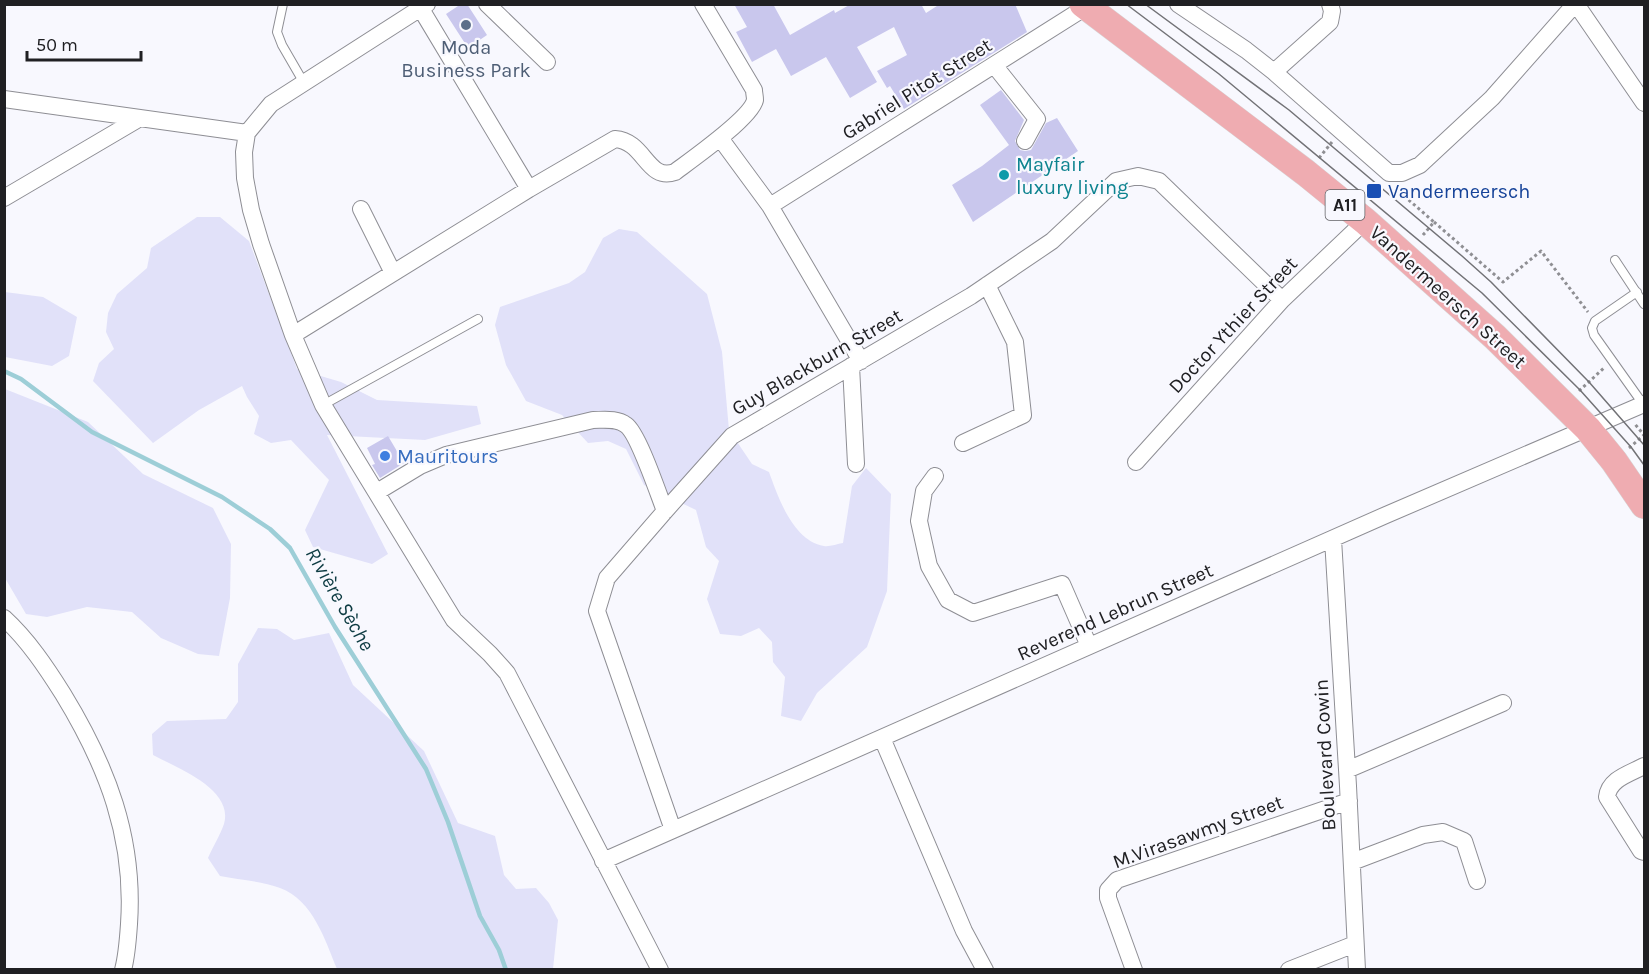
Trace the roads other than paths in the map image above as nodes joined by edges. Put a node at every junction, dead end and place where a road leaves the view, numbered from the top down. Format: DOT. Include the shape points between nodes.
graph roads {
  1 [pos="283,4"];
  2 [pos="488,4"];
  3 [pos="1178,4"];
  4 [pos="1330,4"];
  5 [pos="1576,4"];
  6 [pos="706,5"];
  7 [pos="422,6"];
  8 [pos="1085,6"];
  9 [pos="548,62"];
  10 [pos="994,65"];
  11 [pos="1274,72"];
  12 [pos="304,83"];
  13 [pos="4,99"];
  14 [pos="1644,103"];
  15 [pos="140,118"];
  16 [pos="247,133"];
  17 [pos="720,138"];
  18 [pos="1025,141"];
  19 [pos="529,189"];
  20 [pos="4,198"];
  21 [pos="770,206"];
  22 [pos="361,208"];
  23 [pos="1365,221"];
  24 [pos="1615,261"];
  25 [pos="393,273"];
  26 [pos="987,285"];
  27 [pos="1637,292"];
  28 [pos="1282,300"];
  29 [pos="1644,304"];
  30 [pos="478,319"];
  31 [pos="293,335"];
  32 [pos="856,364"];
  33 [pos="1644,404"];
  34 [pos="323,405"];
  35 [pos="1588,429"];
  36 [pos="963,442"];
  37 [pos="1136,462"];
  38 [pos="856,464"];
  39 [pos="935,476"];
  40 [pos="377,492"];
  41 [pos="1644,506"];
  42 [pos="665,511"];
  43 [pos="1334,539"];
  44 [pos="4,618"];
  45 [pos="1089,646"];
  46 [pos="1503,703"];
  47 [pos="882,738"];
  48 [pos="1644,766"];
  49 [pos="1347,770"];
  50 [pos="1349,801"];
  51 [pos="673,830"];
  52 [pos="1644,852"];
  53 [pos="603,861"];
  54 [pos="1352,862"];
  55 [pos="1477,881"];
  56 [pos="1355,944"];
  57 [pos="123,969"];
  58 [pos="660,969"];
  59 [pos="985,969"];
  60 [pos="1134,969"];
  61 [pos="1289,969"];
  62 [pos="1357,969"];
  1 -- 12 [label="lane" via="277,32"];
  2 -- 9 [label="street"];
  3 -- 11 [label="street"];
  4 -- 11 [label="street" via="1330,22"];
  5 -- 11 [label="street" via="1492,98 1420,165 1402,173 1389,173"];
  5 -- 14 [label="street"];
  6 -- 17 [label="street" via="754,90 755,100 749,109"];
  7 -- 12 [label="street"];
  7 -- 19 [label="street"];
  8 -- 10 [label="street, Gabriel Pitot Street"];
  8 -- 23 [label="main road, Vandermeersch Street / A11"];
  10 -- 18 [label="street" via="1037,119"];
  10 -- 21 [label="street, Gabriel Pitot Street"];
  12 -- 16 [label="street" via="271,104"];
  13 -- 15 [label="street"];
  15 -- 16 [label="street"];
  15 -- 20 [label="street"];
  16 -- 31 [label="street" via="244,152 251,210"];
  17 -- 19 [label="street" via="668,174 659,173 629,142 615,139"];
  17 -- 21 [label="street"];
  19 -- 25 [label="street"];
  21 -- 32 [label="street"];
  22 -- 25 [label="street"];
  23 -- 28 [label="street, Doctor Ythier Street"];
  23 -- 35 [label="main road, Vandermeersch Street / A11" via="1495,337"];
  24 -- 27 [label="lane"];
  25 -- 31 [label="street"];
  26 -- 28 [label="street, Guy Blackburn Street" via="1052,241 1116,181 1138,176 1159,181"];
  26 -- 32 [label="street, Guy Blackburn Street"];
  26 -- 36 [label="street" via="1015,342 1023,414"];
  27 -- 29 [label="lane"];
  27 -- 33 [label="lane" via="1595,321 1592,328"];
  28 -- 37 [label="street, Doctor Ythier Street"];
  30 -- 34 [label="lane"];
  31 -- 34 [label="street"];
  32 -- 38 [label="street"];
  32 -- 42 [label="street, Guy Blackburn Street" via="732,436"];
  33 -- 35 [label="street, Reverend Lebrun Street"];
  34 -- 40 [label="street"];
  35 -- 41 [label="main road, Vandermeersch Street / A11"];
  35 -- 43 [label="street, Reverend Lebrun Street"];
  39 -- 45 [label="street" via="924,491 919,521 929,566 948,600 973,613 1062,584"];
  40 -- 42 [label="street" via="446,455 594,420 615,420 627,425 638,442"];
  40 -- 53 [label="street" via="454,620 507,673"];
  42 -- 51 [label="street, Guy Blackburn Street" via="607,578 597,611"];
  43 -- 45 [label="street, Reverend Lebrun Street"];
  43 -- 49 [label="street, Boulevard Cowin"];
  44 -- 57 [label="street" via="31,647 76,715 114,800 122,824 130,886"];
  45 -- 47 [label="street, Reverend Lebrun Street"];
  46 -- 49 [label="street"];
  47 -- 51 [label="street, Reverend Lebrun Street"];
  47 -- 59 [label="street" via="964,931"];
  48 -- 52 [label="street" via="1615,781 1607,797"];
  49 -- 50 [label="street, Boulevard Cowin"];
  50 -- 54 [label="street, Boulevard Cowin"];
  50 -- 60 [label="street, M.Virasawmy Street" via="1116,880 1108,890 1108,898"];
  51 -- 53 [label="street, Reverend Lebrun Street"];
  53 -- 58 [label="street"];
  54 -- 55 [label="street" via="1443,832 1464,841"];
  54 -- 56 [label="street, Boulevard Cowin"];
  56 -- 61 [label="street"];
  56 -- 62 [label="street, Boulevard Cowin"];
}
